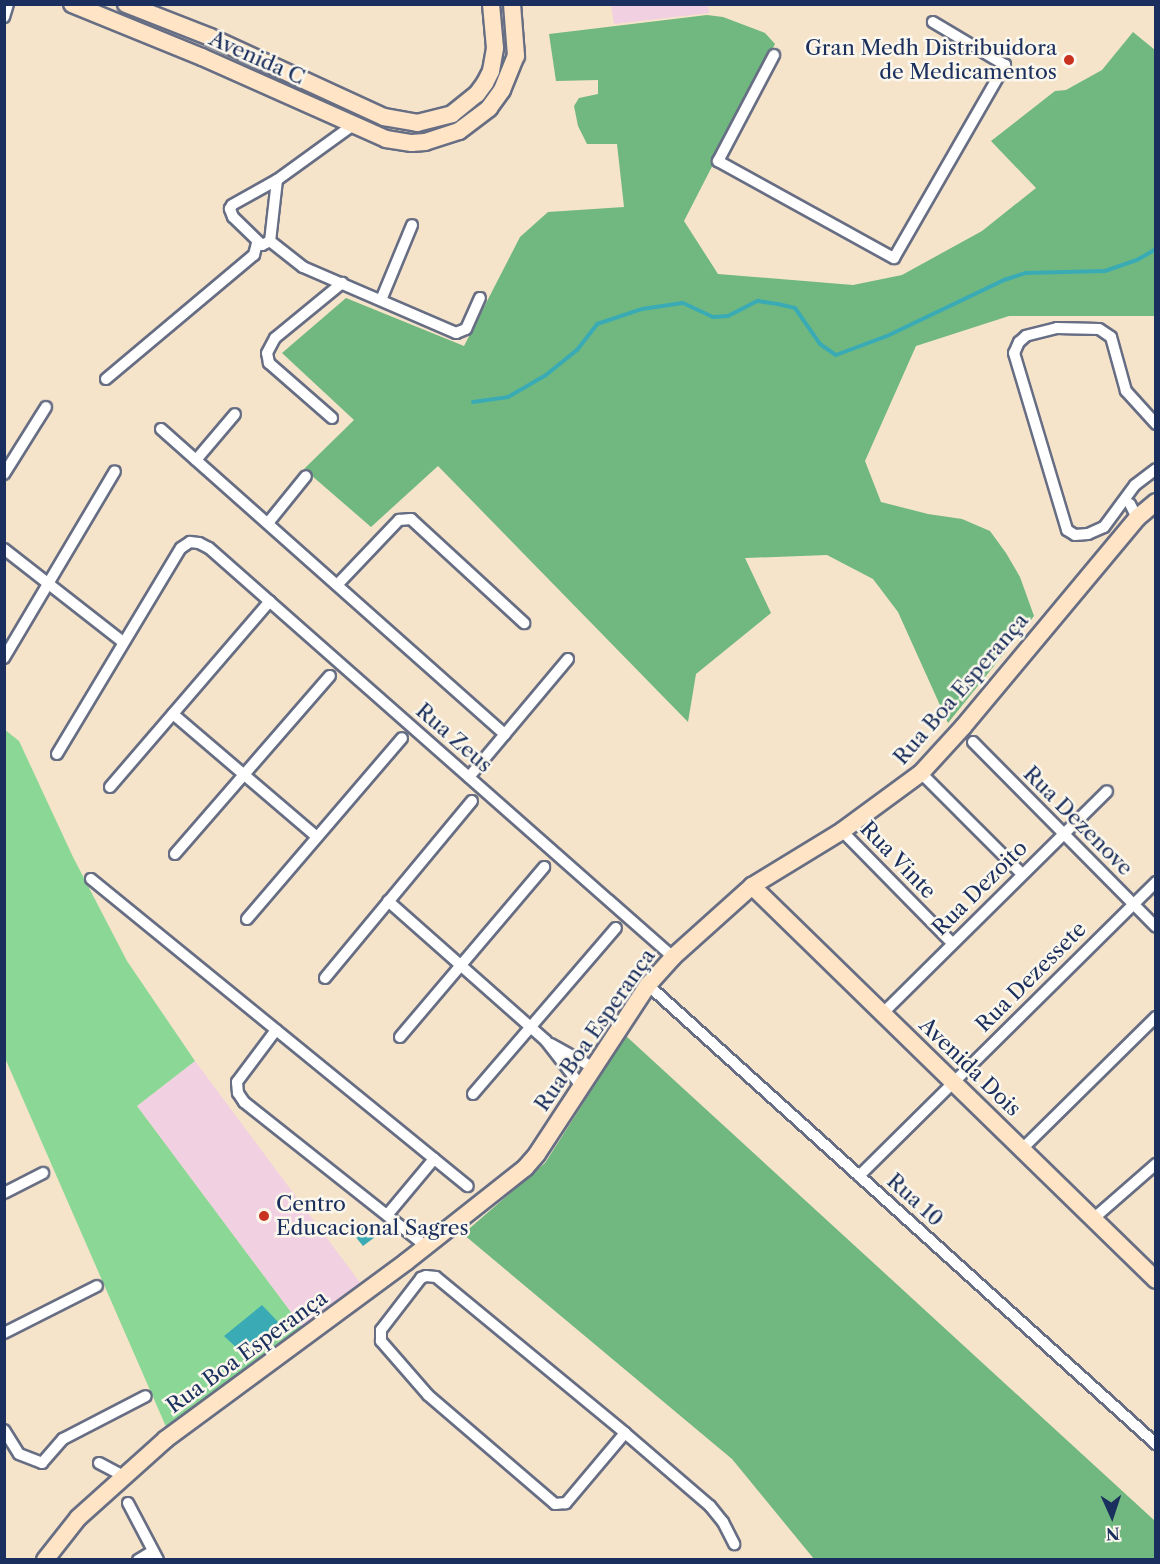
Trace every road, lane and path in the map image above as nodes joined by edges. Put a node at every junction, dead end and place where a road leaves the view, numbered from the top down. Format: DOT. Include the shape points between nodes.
graph roads {
  1 [pos="8,4"];
  2 [pos="72,4"];
  3 [pos="126,4"];
  4 [pos="491,4"];
  5 [pos="512,4"];
  6 [pos="4,17"];
  7 [pos="933,22"];
  8 [pos="210,37"];
  9 [pos="774,55"];
  10 [pos="202,57"];
  11 [pos="353,126"];
  12 [pos="277,180"];
  13 [pos="412,225"];
  14 [pos="270,241"];
  15 [pos="257,243"];
  16 [pos="342,283"];
  17 [pos="480,298"];
  18 [pos="381,300"];
  19 [pos="106,379"];
  20 [pos="46,407"];
  21 [pos="235,414"];
  22 [pos="332,418"];
  23 [pos="1155,424"];
  24 [pos="161,429"];
  25 [pos="196,460"];
  26 [pos="1155,469"];
  27 [pos="116,471"];
  28 [pos="4,474"];
  29 [pos="306,476"];
  30 [pos="1155,501"];
  31 [pos="268,523"];
  32 [pos="4,549"];
  33 [pos="48,584"];
  34 [pos="337,585"];
  35 [pos="270,601"];
  36 [pos="524,623"];
  37 [pos="123,642"];
  38 [pos="4,658"];
  39 [pos="568,659"];
  40 [pos="330,676"];
  41 [pos="173,714"];
  42 [pos="506,734"];
  43 [pos="402,738"];
  44 [pos="973,742"];
  45 [pos="57,754"];
  46 [pos="921,773"];
  47 [pos="244,775"];
  48 [pos="469,777"];
  49 [pos="110,787"];
  50 [pos="1107,791"];
  51 [pos="472,801"];
  52 [pos="842,831"];
  53 [pos="1063,833"];
  54 [pos="317,837"];
  55 [pos="175,854"];
  56 [pos="544,867"];
  57 [pos="1022,874"];
  58 [pos="91,879"];
  59 [pos="1155,882"];
  60 [pos="752,886"];
  61 [pos="388,901"];
  62 [pos="1133,904"];
  63 [pos="247,919"];
  64 [pos="1155,927"];
  65 [pos="616,928"];
  66 [pos="952,943"];
  67 [pos="673,957"];
  68 [pos="461,966"];
  69 [pos="325,978"];
  70 [pos="648,985"];
  71 [pos="883,1013"];
  72 [pos="1155,1017"];
  73 [pos="531,1028"];
  74 [pos="276,1030"];
  75 [pos="400,1037"];
  76 [pos="546,1041"];
  77 [pos="594,1068"];
  78 [pos="952,1082"];
  79 [pos="581,1086"];
  80 [pos="473,1094"];
  81 [pos="1022,1149"];
  82 [pos="434,1159"];
  83 [pos="1155,1164"];
  84 [pos="43,1173"];
  85 [pos="859,1176"];
  86 [pos="468,1186"];
  87 [pos="4,1193"];
  88 [pos="388,1214"];
  89 [pos="1093,1219"];
  90 [pos="426,1246"];
  91 [pos="406,1262"];
  92 [pos="421,1278"];
  93 [pos="1155,1280"];
  94 [pos="97,1286"];
  95 [pos="4,1333"];
  96 [pos="146,1396"];
  97 [pos="4,1430"];
  98 [pos="624,1433"];
  99 [pos="1155,1444"];
  100 [pos="99,1463"];
  101 [pos="123,1476"];
  102 [pos="128,1503"];
  103 [pos="734,1544"];
  104 [pos="155,1555"];
  105 [pos="45,1560"];
  106 [pos="138,1560"];
  1 -- 6 [label="street"];
  2 -- 10 [label="street, Avenida C"];
  3 -- 8 [label="street, Avenida C"];
  4 -- 8 [label="street, Avenida C" via="495,48 490,71 477,94 452,114 417,123 384,117"];
  5 -- 11 [label="street, Avenida C" via="516,56 502,90 474,121 425,142 386,139"];
  7 -- 9 [label="street" via="1005,64 894,258 718,161"];
  8 -- 10 [label="street"];
  10 -- 11 [label="street, Avenida C"];
  11 -- 12 [label="street"];
  12 -- 14 [label="street"];
  12 -- 15 [label="street" via="230,209"];
  13 -- 18 [label="street"];
  14 -- 15 [label="street"];
  14 -- 16 [label="street" via="303,267"];
  15 -- 19 [label="street" via="254,255"];
  16 -- 18 [label="street"];
  16 -- 22 [label="street" via="275,338 267,353 269,363"];
  17 -- 18 [label="street" via="466,329 456,333"];
  20 -- 28 [label="street"];
  21 -- 25 [label="street"];
  23 -- 26 [label="street" via="1126,391 1111,338 1106,333 1099,329 1057,328 1026,336 1019,342 1014,352 1066,530 1075,535 1088,534 1104,527 1135,485"];
  24 -- 25 [label="street"];
  25 -- 31 [label="street"];
  27 -- 33 [label="street"];
  29 -- 31 [label="street"];
  30 -- 46 [label="street, Rua Boa Esperança" via="1134,511 963,727"];
  31 -- 34 [label="street"];
  32 -- 33 [label="street"];
  33 -- 37 [label="street"];
  33 -- 38 [label="street"];
  34 -- 36 [label="street" via="399,520 411,519"];
  34 -- 42 [label="street"];
  35 -- 37 [label="street, Rua Zeus" via="209,548 190,542 181,548"];
  35 -- 41 [label="street"];
  35 -- 48 [label="street, Rua Zeus"];
  37 -- 45 [label="street"];
  39 -- 42 [label="street"];
  40 -- 47 [label="street"];
  41 -- 47 [label="street"];
  41 -- 49 [label="street"];
  42 -- 48 [label="street"];
  43 -- 54 [label="street"];
  44 -- 53 [label="street, Rua Dezenove"];
  46 -- 52 [label="street, Rua Boa Esperança"];
  46 -- 57 [label="street"];
  47 -- 54 [label="street"];
  47 -- 55 [label="street"];
  48 -- 67 [label="street, Rua Zeus"];
  50 -- 53 [label="street, Rua Dezoito"];
  51 -- 61 [label="street"];
  52 -- 60 [label="street, Rua Boa Esperança"];
  52 -- 66 [label="street, Rua Vinte"];
  53 -- 57 [label="street, Rua Dezoito"];
  53 -- 62 [label="street, Rua Dezenove"];
  54 -- 63 [label="street"];
  56 -- 68 [label="street"];
  57 -- 66 [label="street, Rua Dezoito"];
  58 -- 74 [label="street"];
  59 -- 62 [label="street, Rua Dezessete"];
  60 -- 67 [label="street, Rua Boa Esperança"];
  60 -- 71 [label="street, Avenida Dois"];
  61 -- 68 [label="street"];
  61 -- 69 [label="street"];
  62 -- 64 [label="street, Rua Dezenove"];
  62 -- 78 [label="street, Rua Dezessete"];
  65 -- 73 [label="street"];
  66 -- 71 [label="street, Rua Dezoito"];
  67 -- 70 [label="street, Rua Boa Esperança"];
  68 -- 73 [label="street"];
  68 -- 75 [label="street"];
  70 -- 77 [label="street, Rua Boa Esperança"];
  70 -- 85 [label="street, Rua 10"];
  71 -- 78 [label="street, Avenida Dois"];
  72 -- 81 [label="street"];
  73 -- 76 [label="street"];
  73 -- 80 [label="street"];
  74 -- 82 [label="street"];
  74 -- 88 [label="street" via="237,1082 238,1093 256,1114"];
  76 -- 77 [label="street"];
  76 -- 79 [label="street"];
  77 -- 79 [label="street, Rua Boa Esperança"];
  78 -- 81 [label="street, Avenida Dois"];
  78 -- 85 [label="street, Rua Dezessete"];
  79 -- 90 [label="street, Rua Boa Esperança" via="525,1168"];
  81 -- 89 [label="street, Avenida Dois"];
  82 -- 86 [label="street"];
  82 -- 88 [label="street"];
  83 -- 89 [label="street"];
  84 -- 87 [label="street"];
  85 -- 99 [label="street, Rua 10"];
  88 -- 90 [label="street"];
  89 -- 93 [label="street, Avenida Dois"];
  90 -- 91 [label="street, Rua Boa Esperança"];
  91 -- 92 [label="street"];
  91 -- 101 [label="street, Rua Boa Esperança" via="166,1439"];
  92 -- 98 [label="street" via="436,1277"];
  92 -- 98 [label="street" via="381,1330 381,1341 428,1395 555,1504 566,1503"];
  94 -- 95 [label="street"];
  96 -- 97 [label="street" via="63,1439 42,1463 20,1454"];
  98 -- 103 [label="street" via="710,1506"];
  100 -- 101 [label="street"];
  101 -- 105 [label="street, Rua Boa Esperança" via="78,1518"];
  102 -- 104 [label="street"];
  104 -- 106 [label="street"];
}
